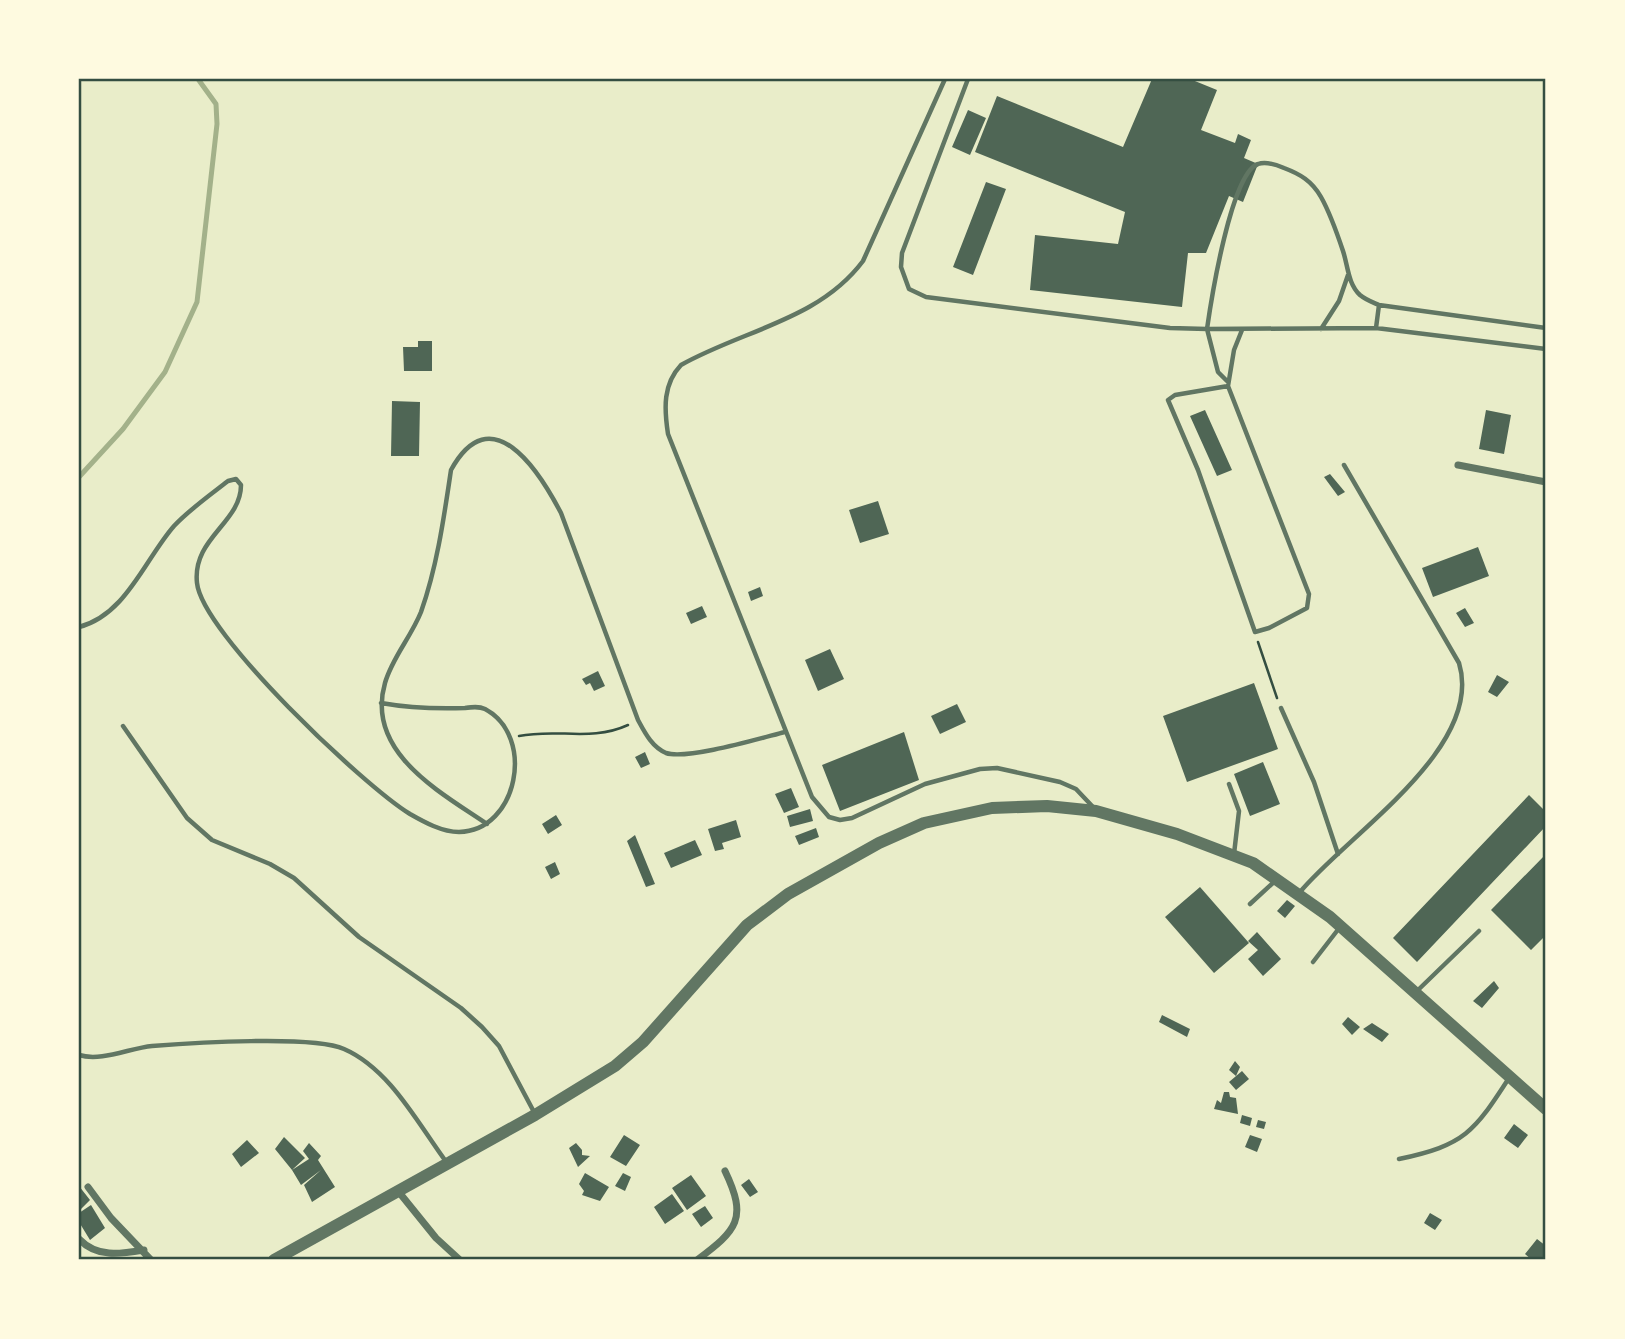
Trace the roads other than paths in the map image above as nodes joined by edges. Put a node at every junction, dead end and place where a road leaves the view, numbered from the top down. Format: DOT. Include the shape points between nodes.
graph roads {
  1 [pos="944,79"];
  2 [pos="968,79"];
  3 [pos="1349,273"];
  4 [pos="1379,305"];
  5 [pos="1376,328"];
  6 [pos="1546,328"];
  7 [pos="1207,329"];
  8 [pos="1242,330"];
  9 [pos="1320,330"];
  10 [pos="1546,349"];
  11 [pos="1227,383"];
  12 [pos="1344,465"];
  13 [pos="1458,465"];
  14 [pos="1546,482"];
  15 [pos="79,627"];
  16 [pos="381,703"];
  17 [pos="1281,708"];
  18 [pos="123,726"];
  19 [pos="785,732"];
  20 [pos="1228,785"];
  21 [pos="1096,811"];
  22 [pos="487,824"];
  23 [pos="1338,854"];
  24 [pos="1234,855"];
  25 [pos="1277,879"];
  26 [pos="1300,893"];
  27 [pos="1250,904"];
  28 [pos="1340,926"];
  29 [pos="1479,931"];
  30 [pos="1313,962"];
  31 [pos="1415,993"];
  32 [pos="79,1055"];
  33 [pos="1510,1077"];
  34 [pos="1546,1109"];
  35 [pos="535,1115"];
  36 [pos="1399,1159"];
  37 [pos="448,1164"];
  38 [pos="725,1171"];
  39 [pos="88,1187"];
  40 [pos="398,1191"];
  41 [pos="79,1239"];
  42 [pos="144,1250"];
  43 [pos="151,1260"];
  44 [pos="275,1260"];
  45 [pos="460,1260"];
  46 [pos="697,1260"];
  1 -- 19 [label="lane" via="863,261 850,278 800,313 701,354 670,376 666,418 677,462"];
  2 -- 7 [label="lane" via="902,253 901,267 909,289 926,297"];
  3 -- 4 [label="lane" via="1359,294"];
  3 -- 7 [label="lane" via="1325,205 1312,184 1286,168 1258,164 1248,172 1236,199 1211,288"];
  3 -- 9 [label="lane" via="1339,301"];
  4 -- 5 [label="lane"];
  4 -- 6 [label="lane"];
  5 -- 9 [label="lane"];
  5 -- 10 [label="lane"];
  7 -- 8 [label="lane"];
  7 -- 11 [label="lane" via="1219,372"];
  8 -- 9 [label="lane"];
  8 -- 11 [label="lane"];
  11 -- 11 [label="lane" via="1168,400 1198,470 1255,632 1307,608 1309,594"];
  12 -- 23 [label="lane" via="1460,663 1464,692 1445,738 1420,776"];
  13 -- 14 [label="street"];
  15 -- 22 [label="lane" via="110,609 173,528 219,488 236,480 241,496 204,545 196,566 206,610 227,639 303,721 409,813 457,832"];
  16 -- 19 [label="lane" via="394,662 421,611 451,470 462,450 474,440 486,438 516,450 551,493 638,720 655,746 674,754"];
  16 -- 22 [label="lane" via="390,741 407,766"];
  16 -- 22 [label="lane" via="439,710 482,707 498,717 511,737 513,786"];
  17 -- 23 [label="lane" via="1314,782"];
  18 -- 35 [label="lane" via="187,818 212,840 294,878 359,937 482,1027 505,1056"];
  19 -- 21 [label="lane" via="812,797 829,817 840,820 925,784 997,768 1060,782 1076,789"];
  20 -- 24 [label="lane" via="1239,811"];
  21 -- 24 [label="street"];
  21 -- 35 [label="street" via="1048,806 992,808 924,823 879,843 764,911 643,1042 605,1072"];
  23 -- 26 [label="lane"];
  24 -- 25 [label="street"];
  25 -- 26 [label="street"];
  25 -- 27 [label="lane"];
  26 -- 28 [label="street"];
  28 -- 30 [label="lane"];
  28 -- 31 [label="street"];
  29 -- 31 [label="lane"];
  31 -- 33 [label="street"];
  32 -- 37 [label="lane" via="151,1046 280,1042 318,1042 344,1048 389,1083"];
  33 -- 34 [label="street"];
  33 -- 36 [label="lane" via="1469,1132 1440,1149"];
  35 -- 37 [label="street"];
  37 -- 40 [label="street"];
  38 -- 46 [label="street" via="738,1202 735,1222 723,1240"];
  39 -- 42 [label="street"];
  40 -- 44 [label="street"];
  40 -- 45 [label="street"];
  41 -- 42 [label="street" via="98,1252"];
  42 -- 43 [label="street"];
}
